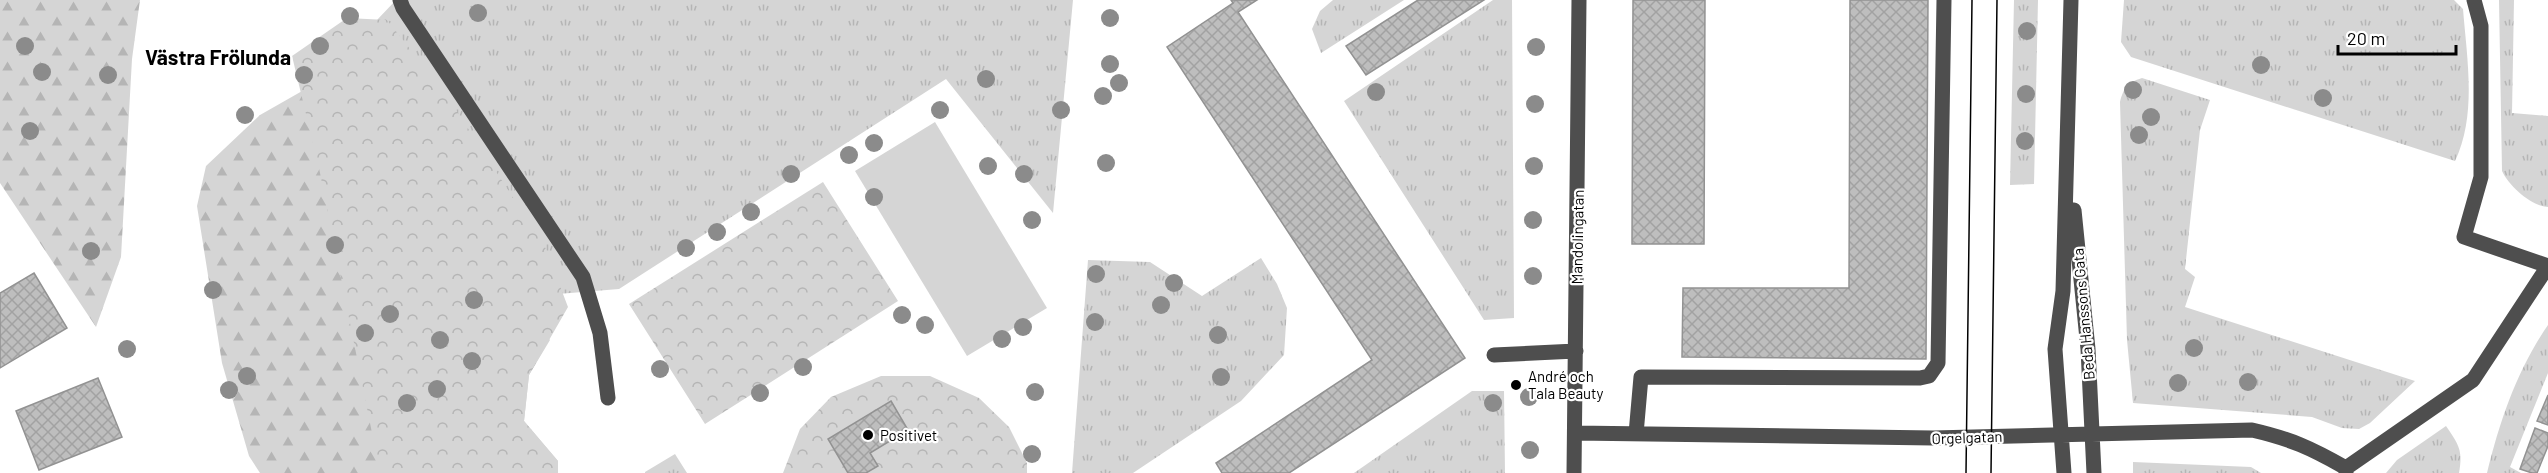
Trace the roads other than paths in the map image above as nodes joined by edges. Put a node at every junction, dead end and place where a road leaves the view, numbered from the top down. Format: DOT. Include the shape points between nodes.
graph roads {
  1 [pos="400,0"];
  2 [pos="1579,0"];
  3 [pos="1944,0"];
  4 [pos="2071,0"];
  5 [pos="2475,0"];
  6 [pos="2068,156"];
  7 [pos="2548,266"];
  8 [pos="1576,351"];
  9 [pos="1494,355"];
  10 [pos="608,398"];
  11 [pos="1575,433"];
  12 [pos="1636,434"];
  13 [pos="2346,470"];
  14 [pos="1574,473"];
  15 [pos="2064,473"];
  16 [pos="2094,473"];
  1 -- 10 [label="street" via="583,277 600,333"];
  2 -- 8 [label="street, Mandolingatan"];
  3 -- 12 [label="street" via="1938,363 1929,375 1920,378 1641,377"];
  4 -- 6 [label="street, Beda Hanssons Gata"];
  5 -- 7 [label="street" via="2481,26 2481,177 2464,237"];
  6 -- 15 [label="street, Beda Hanssons Gata" via="2063,291 2055,349"];
  6 -- 16 [label="street, Beda Hanssons Gata" via="2088,349"];
  7 -- 13 [label="street" via="2473,380"];
  8 -- 9 [label="street"];
  8 -- 11 [label="street, Mandolingatan"];
  11 -- 12 [label="street, Orgelgatan"];
  11 -- 14 [label="street, Mandolingatan"];
  12 -- 13 [label="street, Orgelgatan" via="1933,438 2252,430 2289,439"];
}
